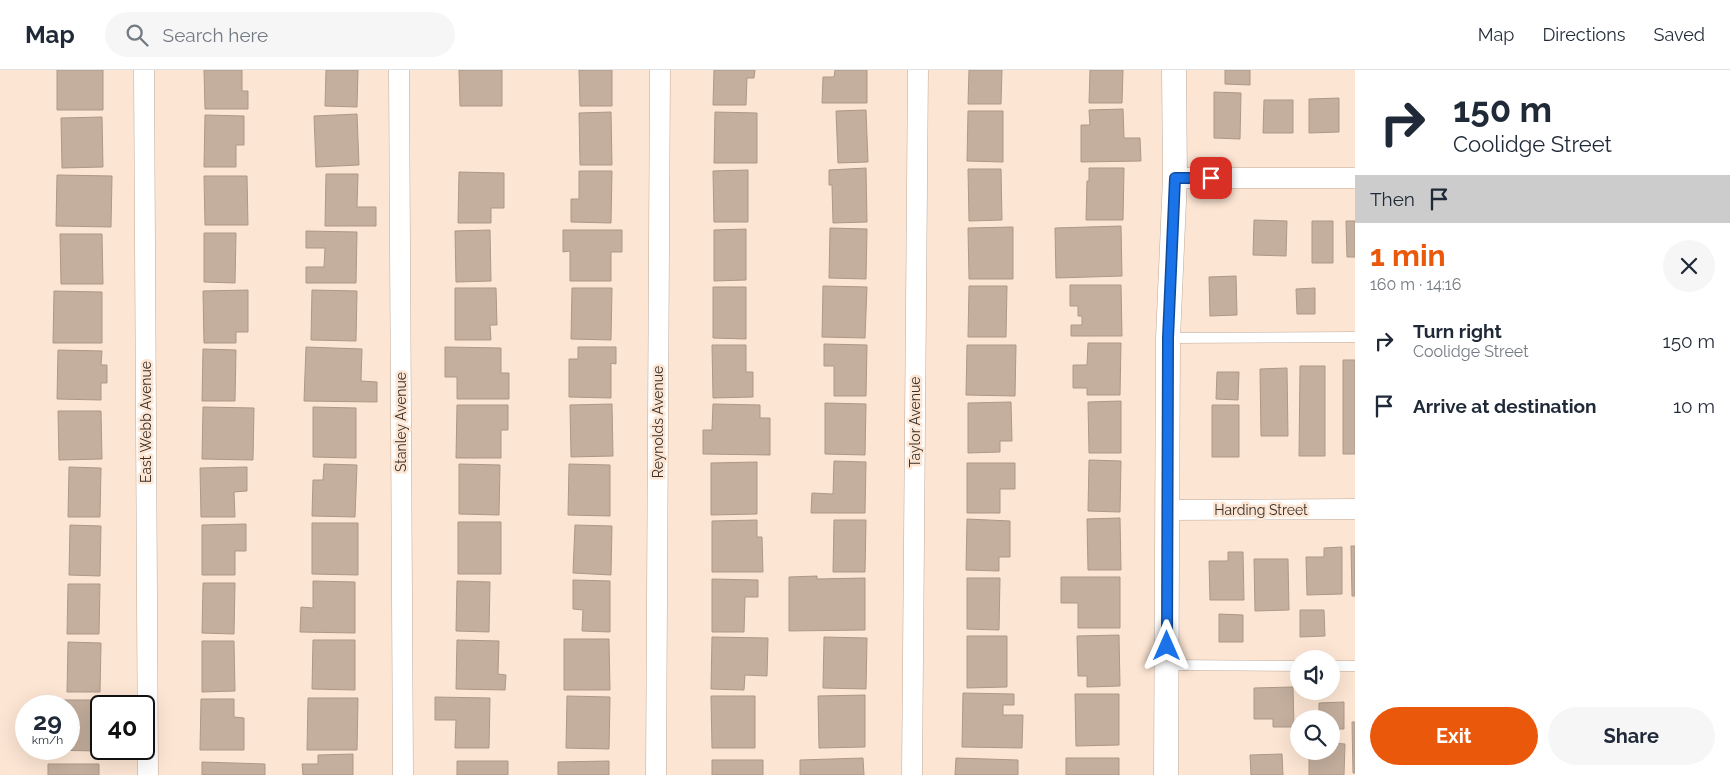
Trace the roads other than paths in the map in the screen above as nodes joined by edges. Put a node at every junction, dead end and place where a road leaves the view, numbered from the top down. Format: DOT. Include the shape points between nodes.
graph roads {
  1 [pos="144,70"];
  2 [pos="399,70"];
  3 [pos="660,70"];
  4 [pos="918,70"];
  5 [pos="1174,70"];
  6 [pos="1175,178"];
  7 [pos="1355,178"];
  8 [pos="1355,337"];
  9 [pos="1168,338"];
  10 [pos="1168,510"];
  11 [pos="1355,510"];
  12 [pos="1167,666"];
  13 [pos="1290,666"];
  14 [pos="1340,666"];
  15 [pos="1355,666"];
  16 [pos="148,775"];
  17 [pos="404,775"];
  18 [pos="656,775"];
  19 [pos="912,775"];
  20 [pos="1166,775"];
  1 -- 16 [label="street, East Webb Avenue"];
  2 -- 17 [label="street, Stanley Avenue"];
  3 -- 18 [label="street, Reynolds Avenue"];
  4 -- 19 [label="street, Taylor Avenue"];
  5 -- 6 [label="street"];
  6 -- 7 [label="street"];
  6 -- 9 [label="street"];
  8 -- 9 [label="lane"];
  9 -- 10 [label="street"];
  10 -- 11 [label="street, Harding Street"];
  10 -- 12 [label="street"];
  12 -- 13 [label="lane"];
  12 -- 20 [label="street"];
  14 -- 15 [label="lane"];
}
